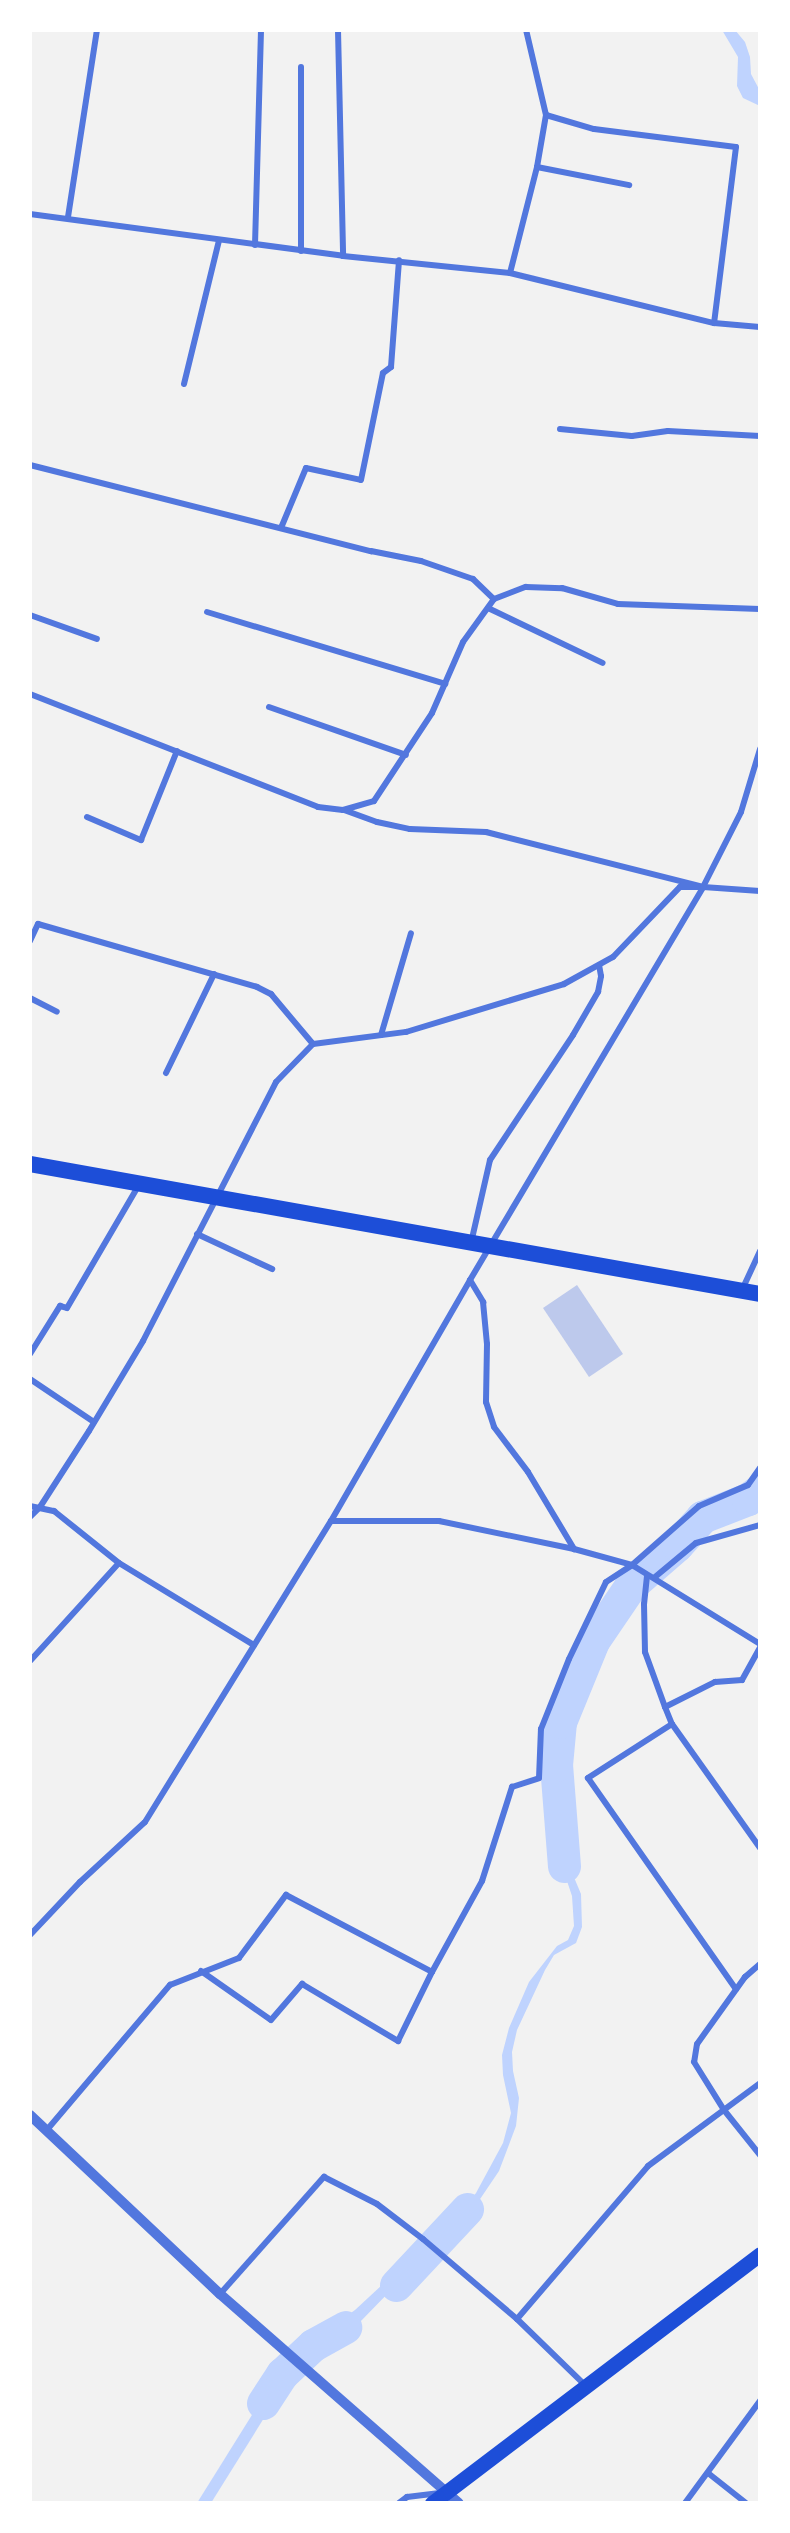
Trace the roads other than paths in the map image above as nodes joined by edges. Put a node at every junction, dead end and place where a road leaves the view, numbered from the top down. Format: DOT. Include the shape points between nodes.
graph roads {
  1 [pos="97,30"];
  2 [pos="261,30"];
  3 [pos="338,30"];
  4 [pos="526,30"];
  5 [pos="301,67"];
  6 [pos="546,116"];
  7 [pos="537,167"];
  8 [pos="629,185"];
  9 [pos="30,214"];
  10 [pos="68,218"];
  11 [pos="219,240"];
  12 [pos="255,245"];
  13 [pos="302,251"];
  14 [pos="343,256"];
  15 [pos="399,260"];
  16 [pos="510,273"];
  17 [pos="714,323"];
  18 [pos="760,327"];
  19 [pos="184,384"];
  20 [pos="560,429"];
  21 [pos="760,436"];
  22 [pos="30,465"];
  23 [pos="281,528"];
  24 [pos="494,599"];
  25 [pos="488,608"];
  26 [pos="760,609"];
  27 [pos="207,612"];
  28 [pos="30,615"];
  29 [pos="97,639"];
  30 [pos="603,663"];
  31 [pos="445,684"];
  32 [pos="30,694"];
  33 [pos="269,707"];
  34 [pos="760,749"];
  35 [pos="177,751"];
  36 [pos="406,755"];
  37 [pos="343,810"];
  38 [pos="87,817"];
  39 [pos="702,887"];
  40 [pos="760,891"];
  41 [pos="411,933"];
  42 [pos="30,941"];
  43 [pos="598,965"];
  44 [pos="214,974"];
  45 [pos="30,998"];
  46 [pos="57,1012"];
  47 [pos="381,1035"];
  48 [pos="313,1044"];
  49 [pos="166,1073"];
  50 [pos="30,1164"];
  51 [pos="140,1184"];
  52 [pos="216,1198"];
  53 [pos="197,1234"];
  54 [pos="471,1243"];
  55 [pos="491,1247"];
  56 [pos="760,1251"];
  57 [pos="272,1269"];
  58 [pos="470,1280"];
  59 [pos="742,1291"];
  60 [pos="760,1294"];
  61 [pos="30,1354"];
  62 [pos="30,1379"];
  63 [pos="94,1422"];
  64 [pos="760,1468"];
  65 [pos="30,1506"];
  66 [pos="40,1508"];
  67 [pos="30,1517"];
  68 [pos="331,1521"];
  69 [pos="760,1525"];
  70 [pos="574,1549"];
  71 [pos="119,1563"];
  72 [pos="632,1565"];
  73 [pos="647,1576"];
  74 [pos="655,1577"];
  75 [pos="254,1645"];
  76 [pos="760,1646"];
  77 [pos="30,1661"];
  78 [pos="665,1707"];
  79 [pos="672,1724"];
  80 [pos="760,1848"];
  81 [pos="30,1935"];
  82 [pos="760,1964"];
  83 [pos="201,1971"];
  84 [pos="432,1972"];
  85 [pos="736,1989"];
  86 [pos="760,2083"];
  87 [pos="724,2110"];
  88 [pos="30,2115"];
  89 [pos="46,2131"];
  90 [pos="760,2155"];
  91 [pos="760,2254"];
  92 [pos="220,2294"];
  93 [pos="517,2319"];
  94 [pos="586,2386"];
  95 [pos="760,2401"];
  96 [pos="708,2473"];
  97 [pos="445,2498"];
  98 [pos="399,2503"];
  99 [pos="432,2503"];
  100 [pos="459,2503"];
  101 [pos="685,2503"];
  102 [pos="746,2503"];
  1 -- 10 [label="street"];
  2 -- 12 [label="street"];
  3 -- 14 [label="street"];
  4 -- 6 [label="street"];
  5 -- 13 [label="street"];
  6 -- 7 [label="street"];
  6 -- 17 [label="street" via="594,129 736,147"];
  7 -- 8 [label="street"];
  7 -- 16 [label="street"];
  9 -- 10 [label="street"];
  10 -- 11 [label="street"];
  11 -- 12 [label="street"];
  11 -- 19 [label="street"];
  12 -- 13 [label="street"];
  13 -- 14 [label="street"];
  14 -- 15 [label="street"];
  15 -- 16 [label="street"];
  15 -- 23 [label="street" via="391,367 383,374 361,480 306,468"];
  16 -- 17 [label="street"];
  17 -- 18 [label="street"];
  20 -- 21 [label="street" via="632,436 668,431"];
  22 -- 23 [label="street"];
  23 -- 24 [label="street" via="421,561 473,579"];
  24 -- 25 [label="street"];
  24 -- 26 [label="street" via="526,587 562,588 618,604"];
  25 -- 30 [label="street"];
  25 -- 31 [label="street" via="463,642"];
  27 -- 31 [label="street"];
  28 -- 29 [label="street"];
  31 -- 36 [label="street"];
  32 -- 35 [label="street"];
  33 -- 36 [label="street"];
  34 -- 39 [label="street" via="741,812"];
  35 -- 37 [label="street" via="318,807"];
  35 -- 38 [label="street" via="141,840"];
  36 -- 37 [label="street" via="374,801"];
  37 -- 39 [label="street" via="410,829 486,832"];
  39 -- 40 [label="street"];
  39 -- 43 [label="street" via="680,887 613,957"];
  39 -- 55 [label="street"];
  41 -- 47 [label="street"];
  42 -- 44 [label="street" via="38,924"];
  43 -- 47 [label="street" via="564,984 406,1032"];
  43 -- 54 [label="street" via="598,992 490,1160"];
  44 -- 48 [label="street" via="271,994"];
  44 -- 49 [label="street"];
  45 -- 46 [label="street"];
  47 -- 48 [label="street"];
  48 -- 52 [label="street" via="276,1082"];
  50 -- 51 [label="highway"];
  51 -- 52 [label="highway"];
  51 -- 61 [label="street" via="67,1308 60,1306"];
  52 -- 53 [label="street"];
  52 -- 54 [label="highway"];
  53 -- 57 [label="street"];
  53 -- 63 [label="street" via="143,1341"];
  54 -- 55 [label="highway"];
  55 -- 58 [label="street"];
  55 -- 59 [label="highway"];
  56 -- 59 [label="street"];
  58 -- 68 [label="street"];
  58 -- 70 [label="street" via="483,1302 486,1402 494,1427 528,1472"];
  59 -- 60 [label="highway"];
  62 -- 63 [label="street"];
  63 -- 66 [label="street"];
  64 -- 72 [label="street" via="748,1485 699,1506"];
  65 -- 66 [label="street"];
  66 -- 67 [label="street"];
  66 -- 71 [label="street" via="54,1511"];
  68 -- 70 [label="street" via="439,1521"];
  68 -- 75 [label="street"];
  69 -- 74 [label="street" via="696,1543"];
  70 -- 72 [label="street"];
  71 -- 75 [label="street"];
  71 -- 77 [label="street"];
  72 -- 73 [label="street"];
  72 -- 84 [label="street" via="606,1582 541,1729 538,1778 512,1787 482,1881"];
  73 -- 74 [label="street"];
  73 -- 78 [label="street" via="645,1652"];
  74 -- 76 [label="street"];
  75 -- 81 [label="street" via="145,1822"];
  76 -- 78 [label="street" via="742,1680 715,1682"];
  78 -- 79 [label="street"];
  79 -- 80 [label="street"];
  79 -- 85 [label="street" via="588,1778"];
  82 -- 85 [label="street"];
  83 -- 84 [label="street" via="239,1958 286,1895"];
  83 -- 84 [label="street" via="271,2020 302,1984 399,2041"];
  83 -- 89 [label="street" via="170,1985"];
  85 -- 87 [label="street" via="697,2044 693,2062"];
  86 -- 87 [label="street"];
  87 -- 90 [label="street"];
  87 -- 93 [label="street" via="648,2166"];
  88 -- 89 [label="street"];
  89 -- 92 [label="street"];
  91 -- 94 [label="main road"];
  92 -- 93 [label="street" via="324,2177 377,2204"];
  92 -- 97 [label="street"];
  93 -- 94 [label="street"];
  94 -- 97 [label="main road"];
  95 -- 96 [label="street"];
  96 -- 101 [label="street"];
  96 -- 102 [label="street"];
  97 -- 98 [label="street" via="407,2497"];
  97 -- 99 [label="main road"];
  97 -- 100 [label="street"];
}
